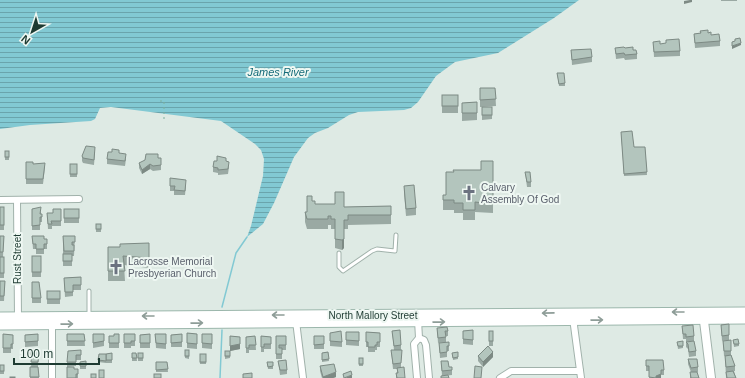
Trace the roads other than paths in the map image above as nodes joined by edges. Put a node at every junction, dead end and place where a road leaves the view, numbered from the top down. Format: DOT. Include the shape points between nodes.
graph roads {
  1 [pos="0,200"];
  2 [pos="17,200"];
  3 [pos="79,200"];
  4 [pos="396,235"];
  5 [pos="338,253"];
  6 [pos="89,291"];
  7 [pos="745,312"];
  8 [pos="704,316"];
  9 [pos="0,317"];
  10 [pos="18,317"];
  11 [pos="573,317"];
  12 [pos="418,318"];
  13 [pos="296,319"];
  14 [pos="745,319"];
  15 [pos="52,320"];
  16 [pos="89,320"];
  17 [pos="0,325"];
  18 [pos="419,338"];
  19 [pos="581,375"];
  20 [pos="52,378"];
  21 [pos="303,378"];
  22 [pos="417,378"];
  23 [pos="429,378"];
  24 [pos="500,378"];
  25 [pos="711,378"];
  1 -- 2 [label="street"];
  2 -- 3 [label="street"];
  2 -- 10 [label="street, Rust Street"];
  4 -- 5 [label="lane" via="395,251 372,251 343,271"];
  6 -- 16 [label="lane"];
  7 -- 8 [label="main road, North Mallory Street"];
  8 -- 11 [label="main road, North Mallory Street"];
  8 -- 14 [label="main road, North Mallory Street"];
  8 -- 25 [label="street"];
  9 -- 10 [label="main road, North Mallory Street"];
  10 -- 15 [label="main road, North Mallory Street"];
  11 -- 12 [label="main road, North Mallory Street"];
  11 -- 19 [label="street"];
  12 -- 13 [label="main road, North Mallory Street"];
  12 -- 18 [label="street"];
  13 -- 16 [label="main road, North Mallory Street"];
  13 -- 21 [label="street"];
  15 -- 16 [label="main road, North Mallory Street"];
  15 -- 17 [label="main road, North Mallory Street"];
  15 -- 20 [label="street"];
  18 -- 22 [label="street" via="414,344"];
  18 -- 23 [label="street" via="424,340 426,345"];
  19 -- 24 [label="street" via="511,371"];
}
